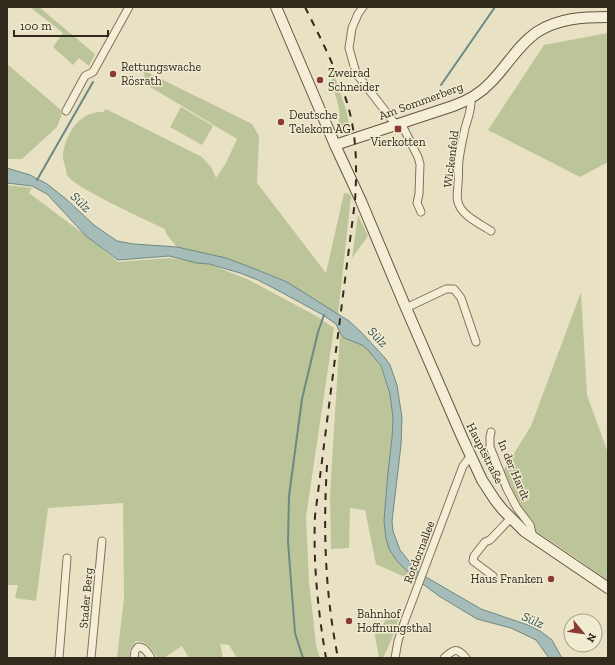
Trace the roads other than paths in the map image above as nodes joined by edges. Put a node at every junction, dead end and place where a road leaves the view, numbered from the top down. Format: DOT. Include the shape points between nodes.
graph roads {
  1 [pos="129,7"];
  2 [pos="276,7"];
  3 [pos="364,7"];
  4 [pos="608,16"];
  5 [pos="470,98"];
  6 [pos="66,111"];
  7 [pos="399,124"];
  8 [pos="335,145"];
  9 [pos="420,212"];
  10 [pos="491,231"];
  11 [pos="406,308"];
  12 [pos="476,342"];
  13 [pos="491,432"];
  14 [pos="470,457"];
  15 [pos="511,518"];
  16 [pos="533,537"];
  17 [pos="102,541"];
  18 [pos="67,558"];
  19 [pos="493,576"];
  20 [pos="608,588"];
  21 [pos="59,658"];
  22 [pos="92,658"];
  23 [pos="134,658"];
  24 [pos="151,658"];
  25 [pos="395,658"];
  26 [pos="444,658"];
  27 [pos="466,658"];
  1 -- 6 [label="street" via="92,72 85,76"];
  2 -- 8 [label="main road, Hauptstraße"];
  3 -- 7 [label="street" via="352,28 349,48 356,72"];
  4 -- 5 [label="main road, Am Sommerberg" via="564,20 536,33 520,46 492,82"];
  5 -- 7 [label="main road, Am Sommerberg" via="449,108"];
  5 -- 10 [label="street, Wickenfeld" via="472,104 459,161 458,202 464,212"];
  7 -- 8 [label="main road, Am Sommerberg"];
  7 -- 9 [label="street" via="420,164 417,203"];
  8 -- 11 [label="main road, Hauptstraße"];
  11 -- 12 [label="street" via="446,289 454,289 461,298"];
  11 -- 14 [label="main road, Hauptstraße"];
  13 -- 16 [label="street, In der Hardt" via="490,446 507,489 530,525"];
  14 -- 15 [label="main road, Hauptstraße" via="495,500"];
  14 -- 25 [label="street, Rotdornallee" via="463,466 427,561 398,641"];
  15 -- 16 [label="main road, Hauptstraße"];
  15 -- 19 [label="street" via="474,556 473,561"];
  16 -- 20 [label="main road, Hauptstraße"];
  17 -- 22 [label="street, Stader Berg"];
  18 -- 21 [label="street"];
  23 -- 24 [label="street" via="138,647 142,647"];
  26 -- 27 [label="street" via="457,650"];
}
